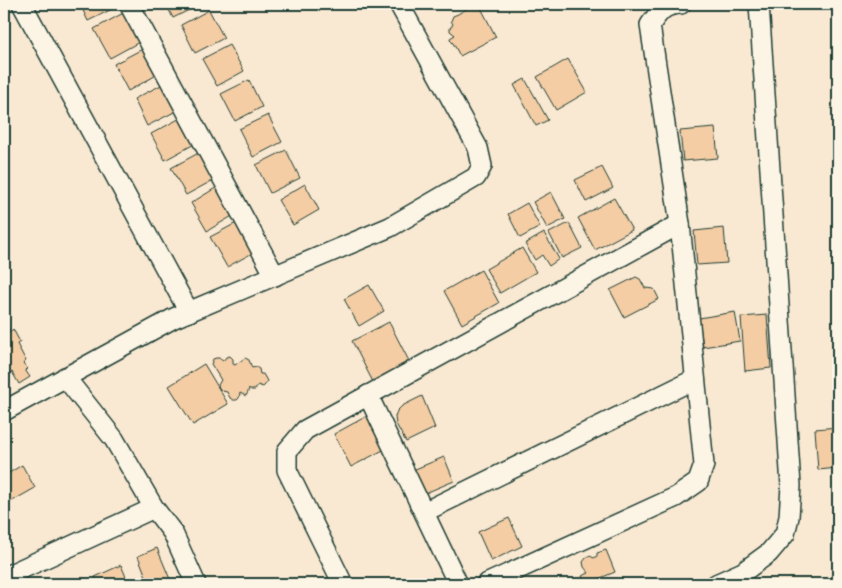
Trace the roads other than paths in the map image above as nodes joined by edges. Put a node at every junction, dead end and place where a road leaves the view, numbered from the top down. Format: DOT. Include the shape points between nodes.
graph roads {
  1 [pos="22,4"];
  2 [pos="129,4"];
  3 [pos="400,4"];
  4 [pos="680,4"];
  5 [pos="759,4"];
  6 [pos="680,224"];
  7 [pos="275,276"];
  8 [pos="188,312"];
  9 [pos="65,378"];
  10 [pos="695,379"];
  11 [pos="368,395"];
  12 [pos="4,411"];
  13 [pos="154,508"];
  14 [pos="424,512"];
  15 [pos="4,577"];
  16 [pos="196,584"];
  17 [pos="343,584"];
  18 [pos="458,584"];
  19 [pos="486,584"];
  20 [pos="716,584"];
  1 -- 8 [label="street"];
  2 -- 7 [label="street"];
  3 -- 7 [label="street" via="478,148 482,166 476,177 390,227"];
  4 -- 6 [label="street" via="661,10 650,25"];
  5 -- 20 [label="street" via="792,486 785,534 769,552 743,572"];
  6 -- 10 [label="street"];
  6 -- 11 [label="street"];
  7 -- 8 [label="street"];
  8 -- 9 [label="street"];
  9 -- 12 [label="street"];
  9 -- 13 [label="street" via="114,440"];
  10 -- 14 [label="street"];
  10 -- 19 [label="street" via="704,465 698,482 676,497"];
  11 -- 14 [label="street"];
  11 -- 17 [label="street" via="305,430 287,451 287,470"];
  13 -- 15 [label="street"];
  13 -- 16 [label="street" via="173,533"];
  14 -- 18 [label="street"];
}
